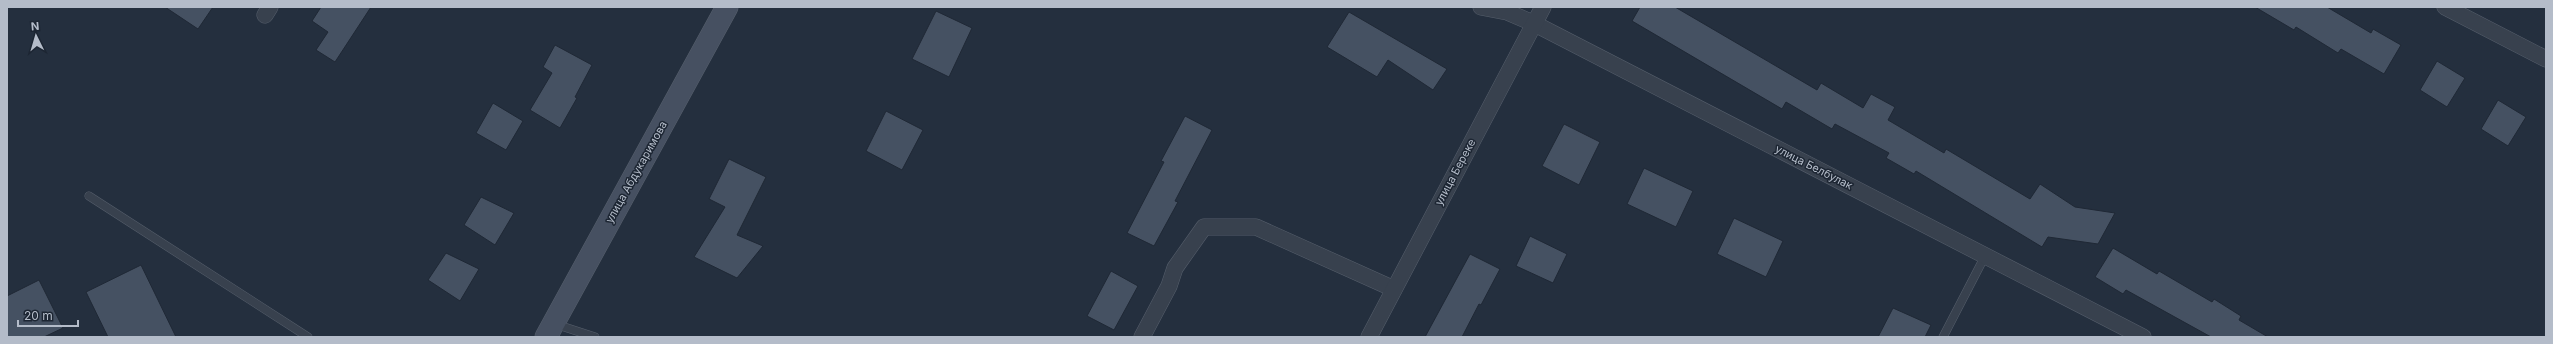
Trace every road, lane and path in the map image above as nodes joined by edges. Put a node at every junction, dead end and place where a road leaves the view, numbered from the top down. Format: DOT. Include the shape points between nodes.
graph roads {
  1 [pos="726,7"];
  2 [pos="1481,7"];
  3 [pos="1542,7"];
  4 [pos="2445,7"];
  5 [pos="1533,23"];
  6 [pos="2546,59"];
  7 [pos="88,196"];
  8 [pos="1985,256"];
  9 [pos="1394,289"];
  10 [pos="550,330"];
  11 [pos="308,337"];
  12 [pos="595,337"];
  13 [pos="1142,337"];
  14 [pos="1369,337"];
  15 [pos="1943,337"];
  16 [pos="2143,337"];
  1 -- 10 [label="main road, улица Абдукаримова"];
  2 -- 5 [label="street, улица Белбулак" via="1506,12"];
  3 -- 5 [label="street, улица Береке"];
  4 -- 6 [label="street"];
  5 -- 8 [label="street, улица Белбулак"];
  5 -- 9 [label="street, улица Береке"];
  7 -- 11 [label="lane"];
  8 -- 15 [label="lane"];
  8 -- 16 [label="street, улица Белбулак"];
  9 -- 13 [label="street" via="1256,227 1204,227 1175,268 1169,286"];
  9 -- 14 [label="street, улица Береке"];
  10 -- 12 [label="lane"];
}
